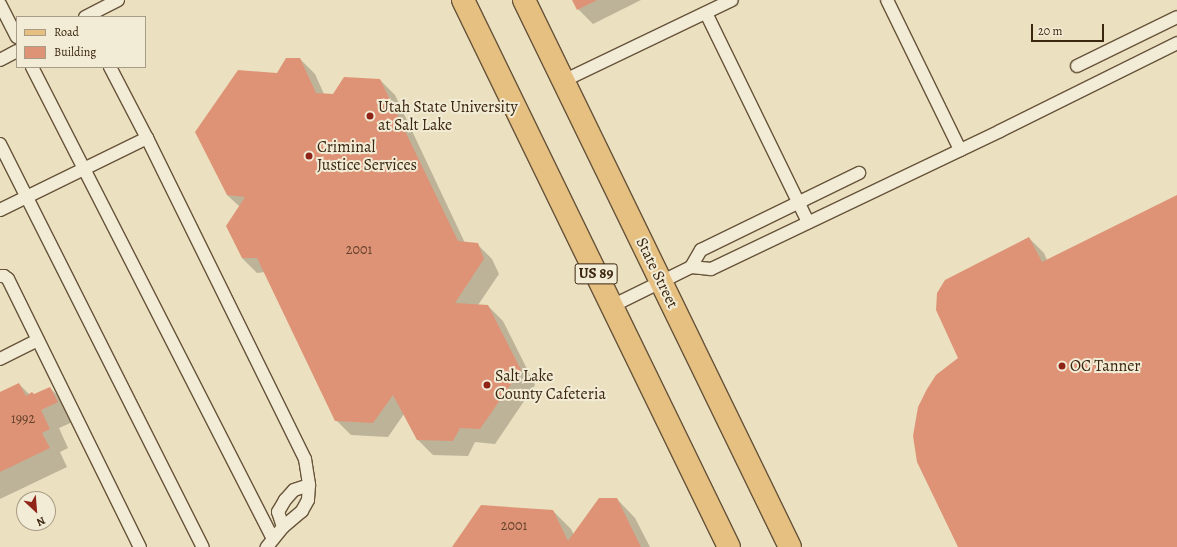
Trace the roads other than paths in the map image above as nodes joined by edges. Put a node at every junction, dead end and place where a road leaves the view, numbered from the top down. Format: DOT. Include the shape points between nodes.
graph roads {
  1 [pos="118,0"];
  2 [pos="463,0"];
  3 [pos="524,0"];
  4 [pos="732,0"];
  5 [pos="887,0"];
  6 [pos="0,4"];
  7 [pos="706,13"];
  8 [pos="87,16"];
  9 [pos="1177,17"];
  10 [pos="16,35"];
  11 [pos="1177,43"];
  12 [pos="16,52"];
  13 [pos="0,60"];
  14 [pos="1077,66"];
  15 [pos="33,68"];
  16 [pos="111,68"];
  17 [pos="563,81"];
  18 [pos="147,138"];
  19 [pos="0,144"];
  20 [pos="960,150"];
  21 [pos="84,169"];
  22 [pos="859,173"];
  23 [pos="27,196"];
  24 [pos="798,203"];
  25 [pos="0,210"];
  26 [pos="808,222"];
  27 [pos="691,267"];
  28 [pos="0,276"];
  29 [pos="661,282"];
  30 [pos="612,306"];
  31 [pos="38,340"];
  32 [pos="0,359"];
  33 [pos="309,485"];
  34 [pos="283,527"];
  35 [pos="270,543"];
  36 [pos="140,547"];
  37 [pos="204,547"];
  38 [pos="729,547"];
  39 [pos="790,547"];
  1 -- 8 [label="lane"];
  2 -- 30 [label="main road, US 89"];
  3 -- 17 [label="main road, State Street"];
  4 -- 7 [label="lane"];
  5 -- 20 [label="lane"];
  6 -- 10 [label="lane"];
  7 -- 17 [label="lane"];
  7 -- 24 [label="lane"];
  9 -- 14 [label="lane"];
  11 -- 20 [label="lane"];
  12 -- 13 [label="lane"];
  15 -- 21 [label="lane"];
  16 -- 18 [label="lane"];
  17 -- 29 [label="main road, State Street"];
  18 -- 21 [label="lane"];
  18 -- 33 [label="lane" via="304,459"];
  19 -- 23 [label="lane"];
  20 -- 26 [label="lane"];
  21 -- 23 [label="lane"];
  21 -- 35 [label="lane"];
  22 -- 24 [label="lane"];
  23 -- 25 [label="lane"];
  23 -- 37 [label="lane"];
  24 -- 26 [label="lane"];
  24 -- 27 [label="lane" via="701,250"];
  26 -- 27 [label="lane" via="711,270"];
  27 -- 29 [label="lane"];
  28 -- 31 [label="lane" via="8,279"];
  29 -- 30 [label="lane"];
  29 -- 39 [label="main road, State Street"];
  30 -- 38 [label="main road, US 89"];
  31 -- 32 [label="lane"];
  31 -- 36 [label="lane"];
  33 -- 34 [label="lane" via="308,500 302,512"];
  33 -- 34 [label="lane" via="294,490 285,500 278,512"];
  34 -- 35 [label="lane"];
}
